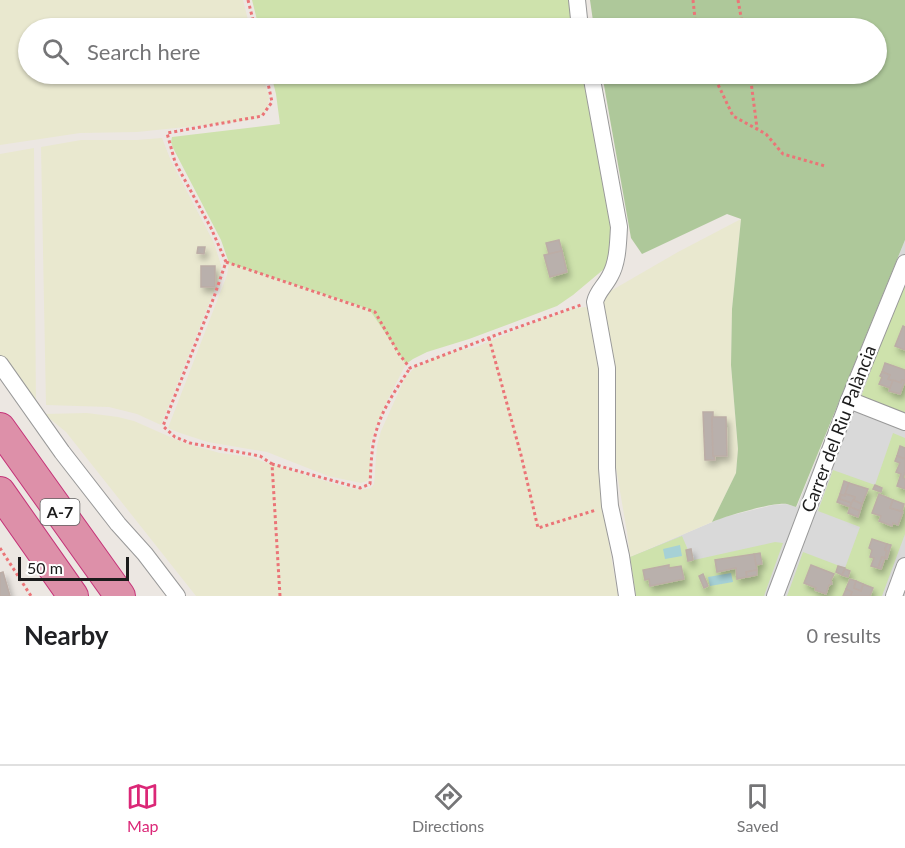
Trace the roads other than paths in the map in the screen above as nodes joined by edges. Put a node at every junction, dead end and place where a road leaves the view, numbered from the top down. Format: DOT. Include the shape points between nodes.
graph roads {
  1 [pos="577,0"];
  2 [pos="579,18"];
  3 [pos="593,84"];
  4 [pos="905,263"];
  5 [pos="0,364"];
  6 [pos="849,400"];
  7 [pos="905,422"];
  8 [pos="0,428"];
  9 [pos="0,492"];
  10 [pos="905,566"];
  11 [pos="73,596"];
  12 [pos="120,596"];
  13 [pos="177,596"];
  14 [pos="627,596"];
  15 [pos="775,596"];
  16 [pos="894,596"];
  1 -- 2 [label="street"];
  3 -- 14 [label="street" via="619,227 618,252 611,275 595,302 607,368 610,506"];
  4 -- 6 [label="street, Carrer del Riu Palància"];
  5 -- 13 [label="street" via="62,452"];
  6 -- 7 [label="street"];
  6 -- 15 [label="street, Carrer del Riu Palància"];
  8 -- 12 [label="highway, A-7"];
  9 -- 11 [label="highway, A-7"];
  10 -- 16 [label="street"];
}
